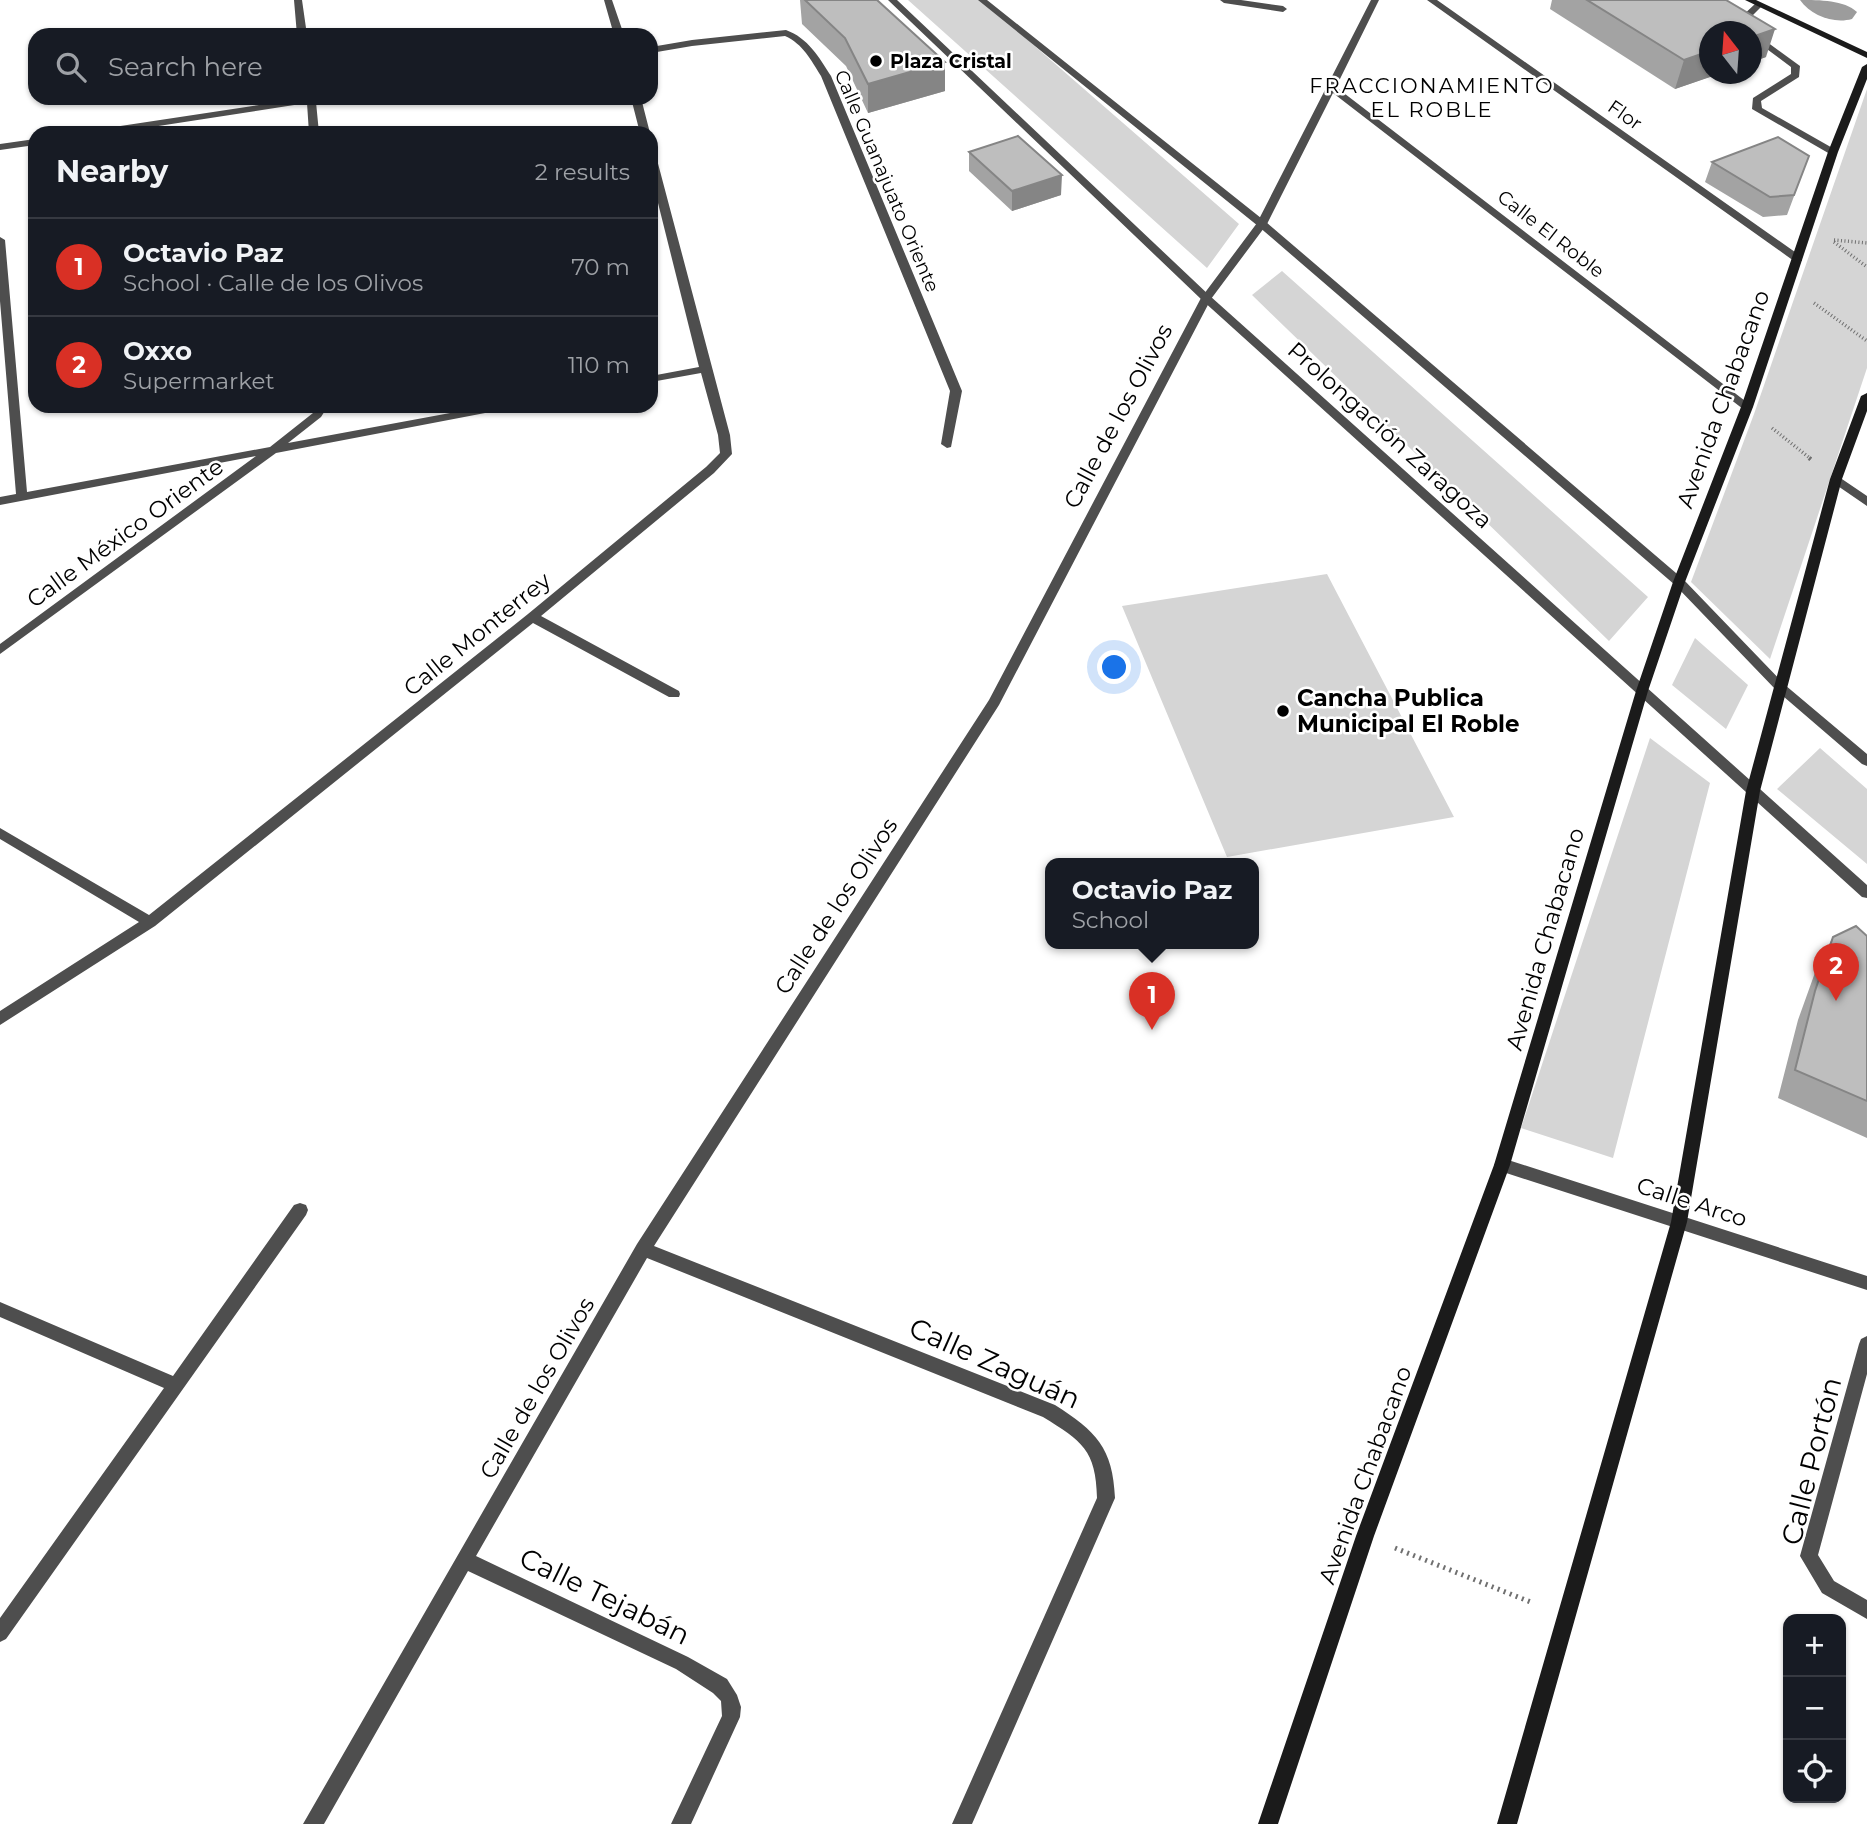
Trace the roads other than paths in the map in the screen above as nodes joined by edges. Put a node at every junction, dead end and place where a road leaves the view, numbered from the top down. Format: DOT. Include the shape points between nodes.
graph roads {
  1 [pos="298,0"];
  2 [pos="608,0"];
  3 [pos="892,0"];
  4 [pos="982,0"];
  5 [pos="1224,0"];
  6 [pos="1375,0"];
  7 [pos="1431,0"];
  8 [pos="1754,2"];
  9 [pos="1283,9"];
  10 [pos="1742,21"];
  11 [pos="301,28"];
  12 [pos="617,28"];
  13 [pos="1762,42"];
  14 [pos="658,49"];
  15 [pos="1867,55"];
  16 [pos="1867,67"];
  17 [pos="1332,88"];
  18 [pos="273,105"];
  19 [pos="312,105"];
  20 [pos="638,105"];
  21 [pos="139,126"];
  22 [pos="313,126"];
  23 [pos="643,126"];
  24 [pos="28,143"];
  25 [pos="0,147"];
  26 [pos="1833,152"];
  27 [pos="658,184"];
  28 [pos="1262,224"];
  29 [pos="0,240"];
  30 [pos="1798,258"];
  31 [pos="1206,298"];
  32 [pos="705,369"];
  33 [pos="658,378"];
  34 [pos="1867,396"];
  35 [pos="1747,407"];
  36 [pos="318,413"];
  37 [pos="468,413"];
  38 [pos="947,444"];
  39 [pos="274,449"];
  40 [pos="1836,479"];
  41 [pos="22,496"];
  42 [pos="0,501"];
  43 [pos="1867,502"];
  44 [pos="1679,582"];
  45 [pos="532,617"];
  46 [pos="0,650"];
  47 [pos="1781,688"];
  48 [pos="1642,691"];
  49 [pos="674,694"];
  50 [pos="1867,761"];
  51 [pos="1753,792"];
  52 [pos="0,833"];
  53 [pos="1867,893"];
  54 [pos="150,922"];
  55 [pos="0,1019"];
  56 [pos="1502,1165"];
  57 [pos="300,1210"];
  58 [pos="1679,1222"];
  59 [pos="643,1249"];
  60 [pos="1867,1283"];
  61 [pos="0,1309"];
  62 [pos="1867,1344"];
  63 [pos="174,1384"];
  64 [pos="465,1559"];
  65 [pos="1867,1610"];
  66 [pos="0,1633"];
  67 [pos="313,1824"];
  68 [pos="681,1824"];
  69 [pos="962,1824"];
  70 [pos="1268,1824"];
  71 [pos="1507,1824"];
  1 -- 11 [label="street"];
  2 -- 12 [label="street"];
  3 -- 31 [label="street, Prolongación Zaragoza"];
  4 -- 28 [label="street"];
  5 -- 9 [label="street"];
  6 -- 17 [label="street, Calle de los Olivos"];
  7 -- 30 [label="street, Flor"];
  8 -- 10 [label="street"];
  8 -- 15 [label="main road"];
  13 -- 26 [label="street" via="1795,66 1796,75 1756,100 1757,109"];
  14 -- 38 [label="street, Calle Guanajuato Oriente" via="786,33 797,37 813,56 956,391"];
  16 -- 26 [label="main road, Avenida Chabacano"];
  17 -- 28 [label="street, Calle de los Olivos"];
  17 -- 35 [label="street, Calle El Roble"];
  18 -- 21 [label="street"];
  19 -- 22 [label="street"];
  20 -- 23 [label="street"];
  24 -- 25 [label="street"];
  26 -- 30 [label="main road, Avenida Chabacano"];
  27 -- 32 [label="street, Calle Monterrey"];
  28 -- 31 [label="street, Calle de los Olivos"];
  28 -- 44 [label="street"];
  29 -- 41 [label="street"];
  30 -- 35 [label="main road, Avenida Chabacano"];
  31 -- 48 [label="street, Prolongación Zaragoza"];
  31 -- 59 [label="street, Calle de los Olivos" via="994,702"];
  32 -- 33 [label="street"];
  32 -- 45 [label="street, Calle Monterrey" via="726,454"];
  34 -- 40 [label="main road"];
  35 -- 44 [label="main road, Avenida Chabacano"];
  36 -- 39 [label="street, Calle México Oriente"];
  37 -- 39 [label="street"];
  39 -- 41 [label="street"];
  39 -- 46 [label="street, Calle México Oriente"];
  40 -- 43 [label="street"];
  40 -- 47 [label="main road"];
  41 -- 42 [label="street"];
  44 -- 47 [label="street"];
  44 -- 48 [label="main road, Avenida Chabacano"];
  45 -- 49 [label="street"];
  45 -- 54 [label="street, Calle Monterrey"];
  47 -- 50 [label="street"];
  47 -- 51 [label="main road"];
  48 -- 51 [label="street, Prolongación Zaragoza"];
  48 -- 56 [label="main road, Avenida Chabacano"];
  51 -- 53 [label="street, Prolongación Zaragoza"];
  51 -- 58 [label="main road"];
  52 -- 54 [label="street"];
  54 -- 55 [label="street, Calle Monterrey"];
  56 -- 58 [label="street, Calle Arco"];
  56 -- 70 [label="main road, Avenida Chabacano" via="1365,1536"];
  57 -- 63 [label="street"];
  58 -- 60 [label="street, Calle Arco"];
  58 -- 71 [label="main road"];
  59 -- 64 [label="street, Calle de los Olivos"];
  59 -- 69 [label="street, Calle Zaguán" via="1049,1411 1079,1429 1098,1449 1106,1475 1106,1498"];
  61 -- 63 [label="street"];
  62 -- 65 [label="street, Calle Portón" via="1809,1556 1828,1587"];
  63 -- 66 [label="street"];
  64 -- 67 [label="street, Calle de los Olivos"];
  64 -- 68 [label="street, Calle Tejabán" via="682,1663 728,1695 731,1717"];
}
